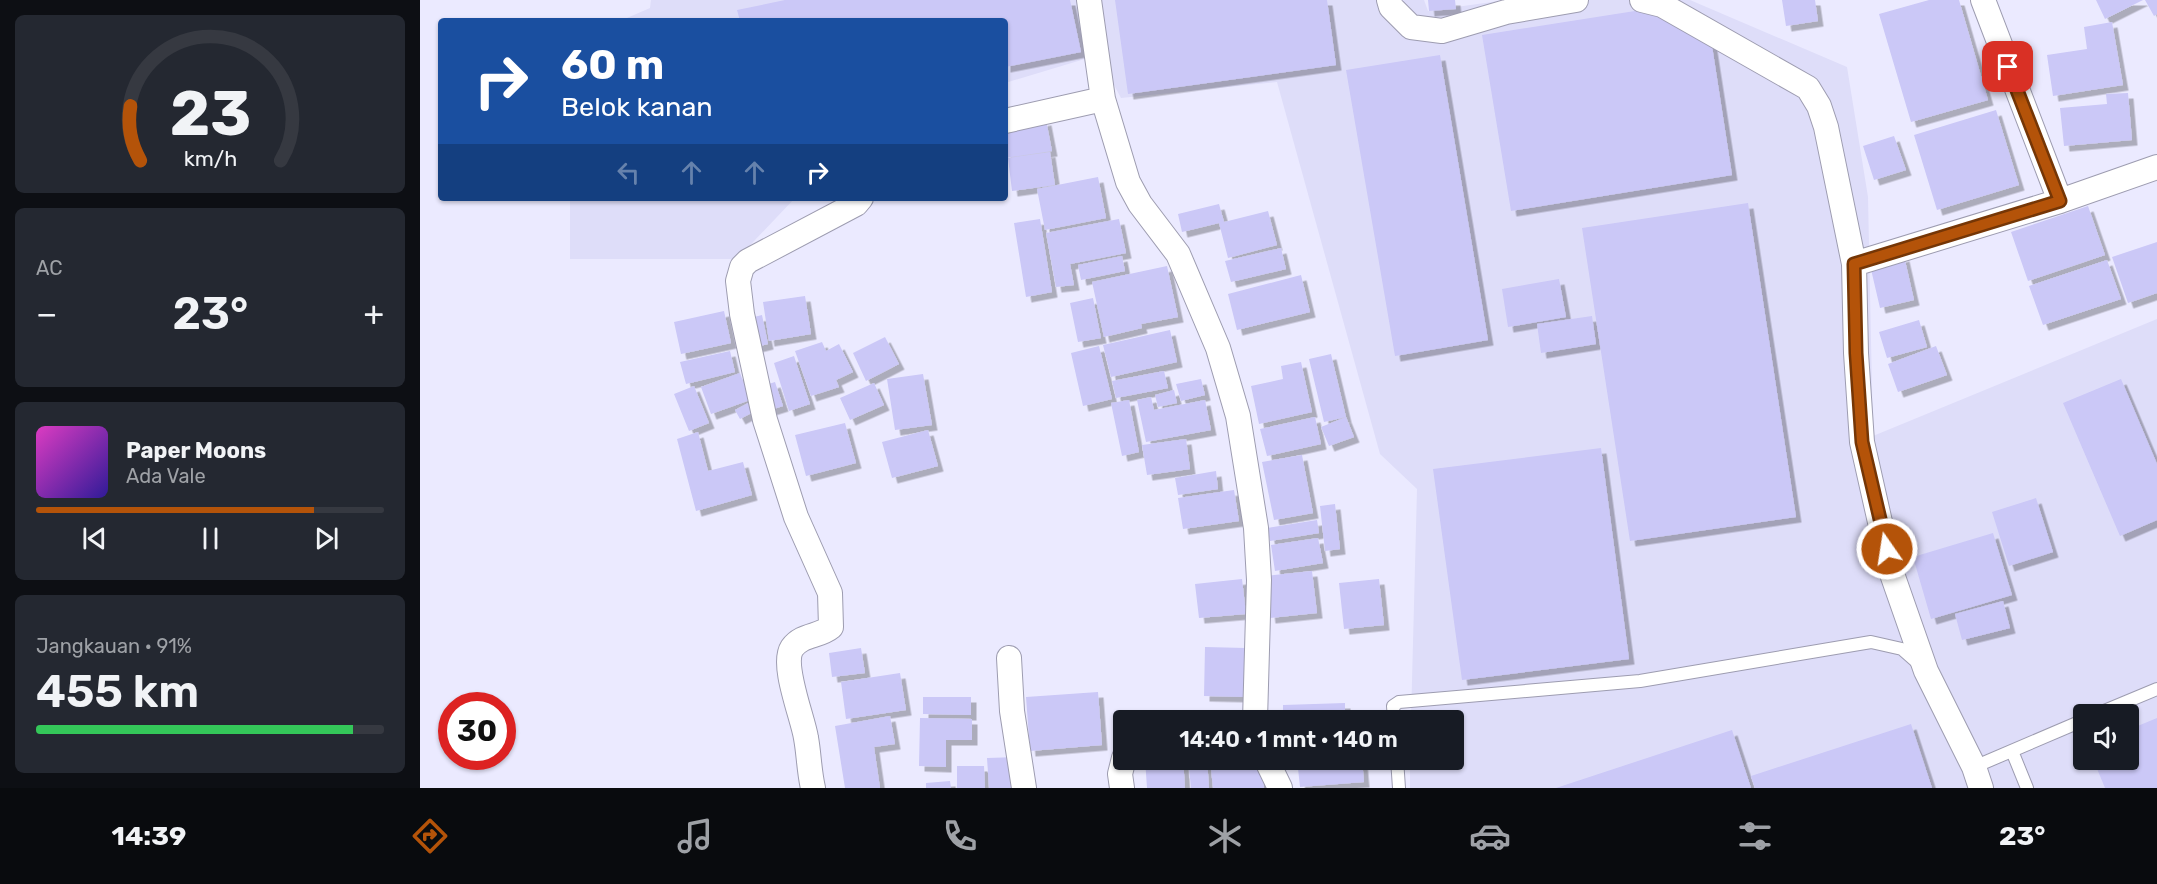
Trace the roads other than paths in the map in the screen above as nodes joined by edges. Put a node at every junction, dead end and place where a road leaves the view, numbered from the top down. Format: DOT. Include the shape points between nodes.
graph roads {
  1 [pos="1089,0"];
  2 [pos="1389,0"];
  3 [pos="1576,0"];
  4 [pos="1642,0"];
  5 [pos="1983,0"];
  6 [pos="1104,99"];
  7 [pos="1008,120"];
  8 [pos="2157,167"];
  9 [pos="858,201"];
  10 [pos="2060,201"];
  11 [pos="1854,264"];
  12 [pos="1009,658"];
  13 [pos="1926,671"];
  14 [pos="2157,689"];
  15 [pos="2121,704"];
  16 [pos="1255,710"];
  17 [pos="1393,710"];
  18 [pos="2073,725"];
  19 [pos="2012,751"];
  20 [pos="1121,770"];
  21 [pos="1271,770"];
  22 [pos="1398,770"];
  23 [pos="1977,778"];
  24 [pos="813,788"];
  25 [pos="1024,788"];
  26 [pos="1122,788"];
  27 [pos="1280,788"];
  28 [pos="1399,788"];
  29 [pos="2027,788"];
  1 -- 6 [label="street"];
  2 -- 3 [label="street" via="1411,27 1442,31 1506,12"];
  4 -- 11 [label="street" via="1662,5 1808,88 1826,127"];
  5 -- 10 [label="street"];
  6 -- 7 [label="street"];
  6 -- 16 [label="street" via="1128,182 1178,254 1218,348 1238,417 1256,528 1259,580"];
  8 -- 10 [label="street"];
  9 -- 24 [label="street" via="748,261 738,281 765,420 796,517 830,593 831,627 823,634 802,638 790,650 789,668 806,737"];
  10 -- 11 [label="street"];
  11 -- 13 [label="street" via="1862,442 1892,571"];
  12 -- 25 [label="street" via="1012,711"];
  13 -- 17 [label="lane" via="1902,650 1871,642 1640,681 1399,702"];
  13 -- 23 [label="street"];
  14 -- 15 [label="lane"];
  18 -- 19 [label="lane"];
  19 -- 23 [label="lane"];
  19 -- 29 [label="lane"];
  20 -- 26 [label="street"];
  21 -- 27 [label="street"];
  22 -- 28 [label="lane"];
}
